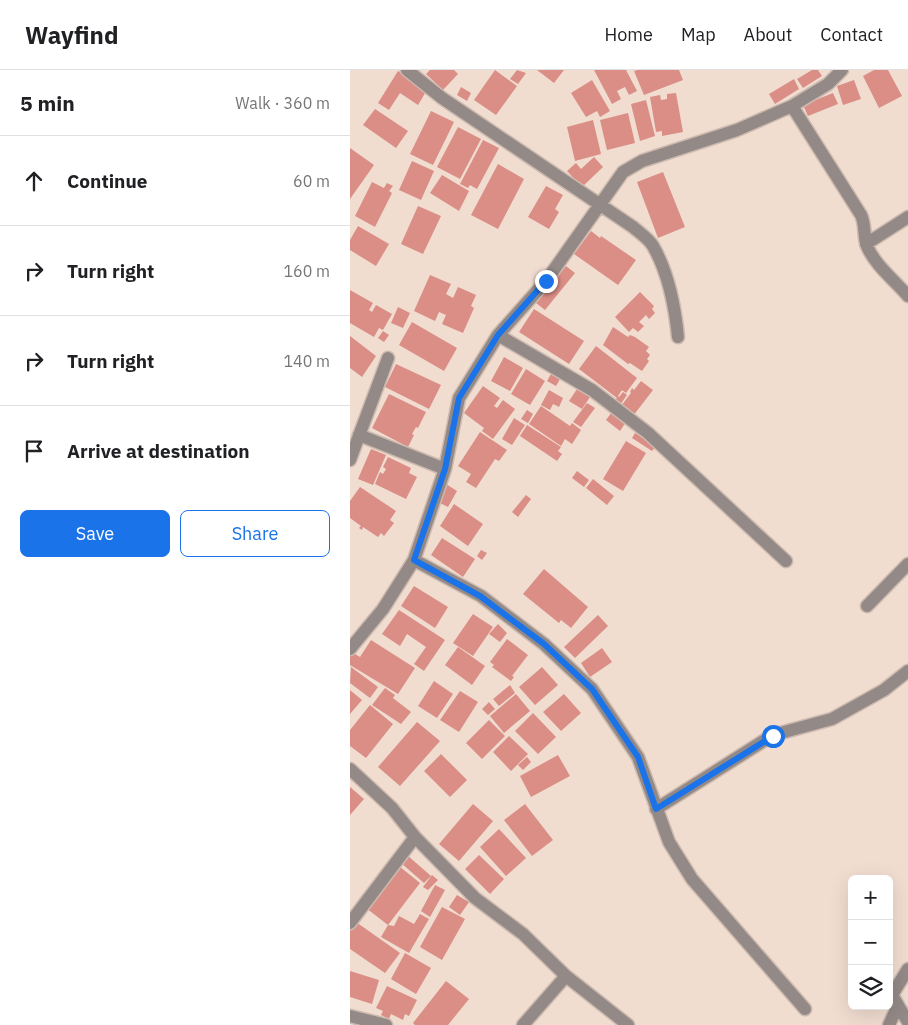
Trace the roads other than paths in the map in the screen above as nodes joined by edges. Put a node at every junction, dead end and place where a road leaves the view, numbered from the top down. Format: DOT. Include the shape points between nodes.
graph roads {
  1 [pos="407,70"];
  2 [pos="842,70"];
  3 [pos="792,106"];
  4 [pos="599,204"];
  5 [pos="908,217"];
  6 [pos="866,244"];
  7 [pos="908,296"];
  8 [pos="498,335"];
  9 [pos="678,337"];
  10 [pos="388,358"];
  11 [pos="359,434"];
  12 [pos="350,460"];
  13 [pos="445,469"];
  14 [pos="414,560"];
  15 [pos="786,561"];
  16 [pos="908,564"];
  17 [pos="867,606"];
  18 [pos="350,649"];
  19 [pos="908,671"];
  20 [pos="350,769"];
  21 [pos="656,809"];
  22 [pos="415,837"];
  23 [pos="350,923"];
  24 [pos="908,969"];
  25 [pos="566,976"];
  26 [pos="898,1005"];
  27 [pos="804,1009"];
  28 [pos="350,1016"];
  29 [pos="908,1022"];
  30 [pos="386,1025"];
  31 [pos="523,1025"];
  32 [pos="628,1025"];
  33 [pos="889,1025"];
  1 -- 4 [label="street" via="442,98"];
  2 -- 3 [label="street" via="828,84"];
  3 -- 4 [label="street" via="737,130 642,161 623,172"];
  3 -- 6 [label="street" via="866,224"];
  4 -- 8 [label="street" via="546,281"];
  4 -- 9 [label="street" via="634,227 652,244 662,266 676,316"];
  5 -- 6 [label="street"];
  6 -- 7 [label="street" via="872,256"];
  8 -- 13 [label="street" via="459,398"];
  8 -- 15 [label="street" via="592,390 648,433"];
  10 -- 11 [label="street"];
  11 -- 12 [label="street"];
  11 -- 13 [label="street"];
  13 -- 14 [label="street"];
  14 -- 18 [label="street" via="383,609"];
  14 -- 21 [label="street" via="480,596 544,644 592,689 638,757"];
  16 -- 17 [label="street"];
  19 -- 21 [label="street" via="884,690 832,719 773,736"];
  20 -- 22 [label="street" via="392,808"];
  21 -- 27 [label="street" via="669,842 692,879"];
  22 -- 23 [label="street"];
  22 -- 25 [label="street" via="474,898 523,934"];
  24 -- 26 [label="street" via="892,995"];
  25 -- 31 [label="street"];
  25 -- 32 [label="street"];
  26 -- 29 [label="street"];
  26 -- 33 [label="street"];
  28 -- 30 [label="street"];
}
